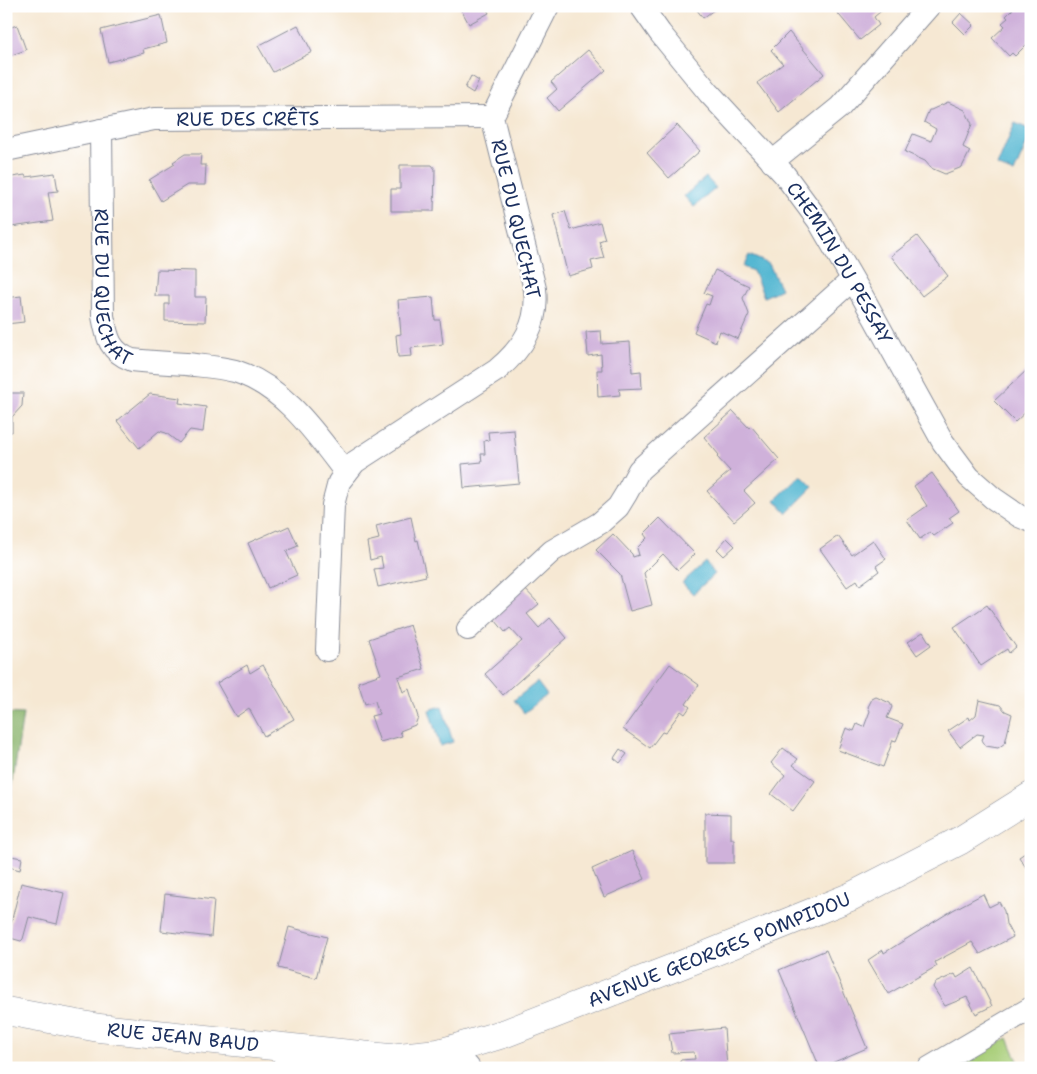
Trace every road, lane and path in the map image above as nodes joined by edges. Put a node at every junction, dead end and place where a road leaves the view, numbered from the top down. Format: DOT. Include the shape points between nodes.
graph roads {
  1 [pos="548,6"];
  2 [pos="641,6"];
  3 [pos="929,6"];
  4 [pos="492,117"];
  5 [pos="101,130"];
  6 [pos="6,150"];
  7 [pos="772,162"];
  8 [pos="852,280"];
  9 [pos="346,473"];
  10 [pos="1031,521"];
  11 [pos="468,629"];
  12 [pos="327,650"];
  13 [pos="1031,796"];
  14 [pos="1031,1008"];
  15 [pos="6,1011"];
  16 [pos="281,1057"];
  17 [pos="389,1058"];
  18 [pos="461,1058"];
  19 [pos="929,1068"];
  1 -- 4 [label="street, RUE DU QUECHAT"];
  2 -- 7 [label="street, CHEMIN DU PESSAY" via="709,93"];
  3 -- 7 [label="street" via="840,107"];
  4 -- 5 [label="street, RUE DES CRÊTS" via="154,119"];
  4 -- 9 [label="street, RUE DU QUECHAT" via="535,289 535,311 527,336 497,370 355,462"];
  5 -- 6 [label="street, RUE DES CRÊTS"];
  5 -- 9 [label="street, RUE DU QUECHAT" via="103,316 112,347 132,360 209,366 260,382 297,412"];
  7 -- 8 [label="street, CHEMIN DU PESSAY" via="818,220"];
  8 -- 10 [label="street, CHEMIN DU PESSAY" via="943,442 969,477 993,498"];
  8 -- 11 [label="street" via="639,470 618,507 600,523 552,551"];
  9 -- 12 [label="street, RUE DU QUECHAT" via="339,482 333,505"];
  13 -- 18 [label="street, AVENUE GEORGES POMPIDOU" via="961,840 850,897 506,1033"];
  14 -- 19 [label="street"];
  15 -- 16 [label="street, RUE JEAN BAUD"];
  16 -- 17 [label="street, RUE JEAN BAUD"];
  17 -- 18 [label="street, AVENUE GEORGES POMPIDOU" via="438,1053"];
}
